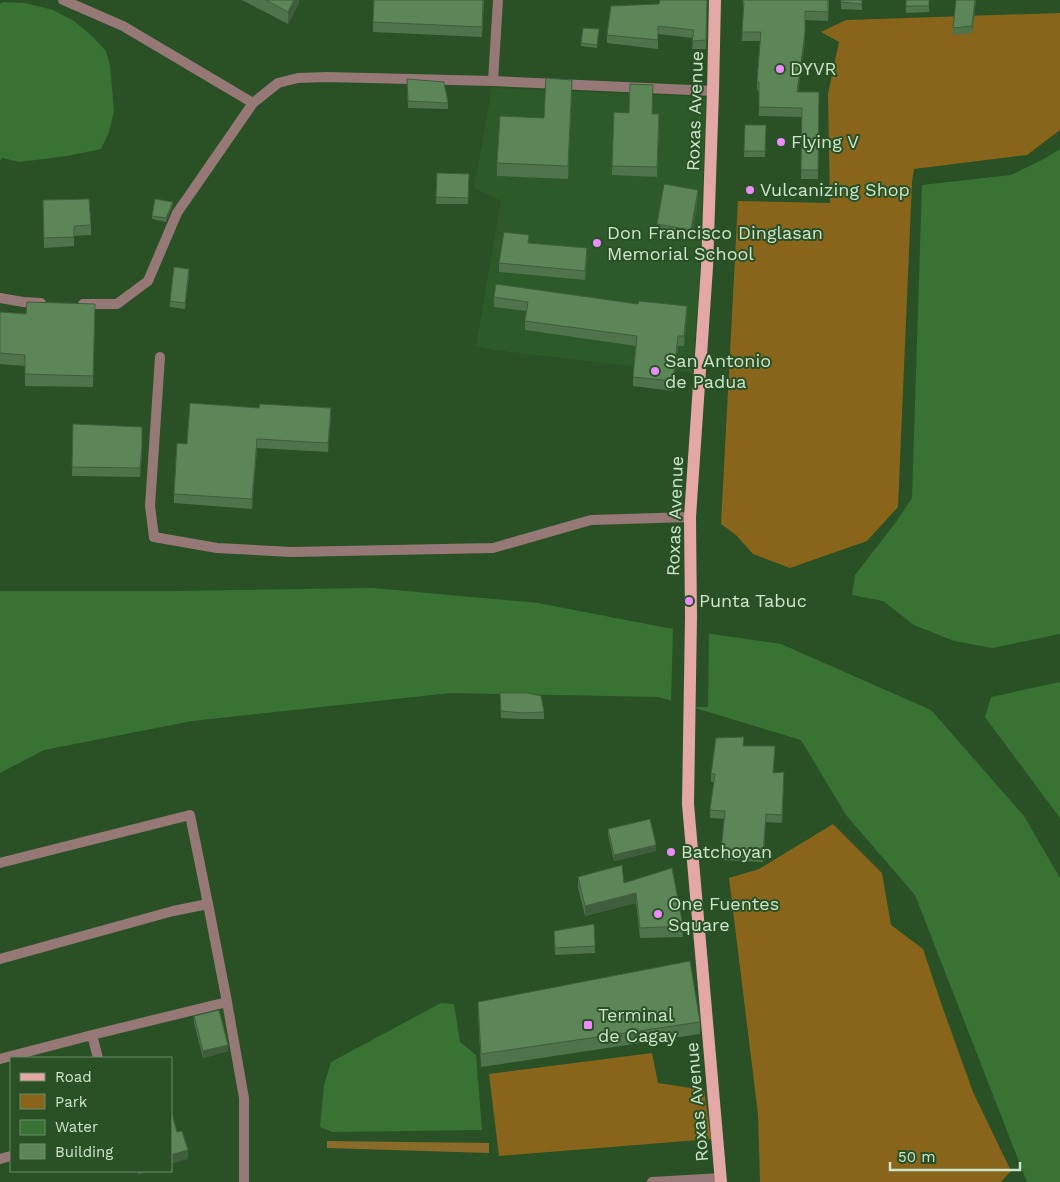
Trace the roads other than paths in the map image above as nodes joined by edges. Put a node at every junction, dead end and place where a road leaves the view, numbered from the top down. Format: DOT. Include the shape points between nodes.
graph roads {
  1 [pos="63,0"];
  2 [pos="498,0"];
  3 [pos="715,0"];
  4 [pos="494,81"];
  5 [pos="713,91"];
  6 [pos="253,103"];
  7 [pos="0,298"];
  8 [pos="52,303"];
  9 [pos="70,303"];
  10 [pos="160,357"];
  11 [pos="690,517"];
  12 [pos="0,863"];
  13 [pos="208,904"];
  14 [pos="0,959"];
  15 [pos="227,1002"];
  16 [pos="92,1035"];
  17 [pos="98,1057"];
  18 [pos="0,1059"];
  19 [pos="721,1180"];
  20 [pos="244,1182"];
  21 [pos="652,1182"];
  1 -- 6 [label="street" via="123,26"];
  2 -- 4 [label="street"];
  3 -- 5 [label="main road, Roxas Avenue"];
  4 -- 5 [label="street"];
  4 -- 6 [label="street" via="298,78 278,83"];
  5 -- 11 [label="main road, Roxas Avenue"];
  6 -- 9 [label="street" via="176,214 148,281 117,304"];
  7 -- 8 [label="street"];
  10 -- 11 [label="street" via="150,506 154,537 217,548 290,552 493,548 591,520"];
  11 -- 19 [label="main road, Roxas Avenue" via="688,804"];
  12 -- 13 [label="street" via="190,814"];
  13 -- 14 [label="street"];
  13 -- 15 [label="street"];
  15 -- 16 [label="street"];
  15 -- 20 [label="street" via="244,1098"];
  16 -- 17 [label="street"];
  16 -- 18 [label="street"];
  19 -- 21 [label="street"];
}
